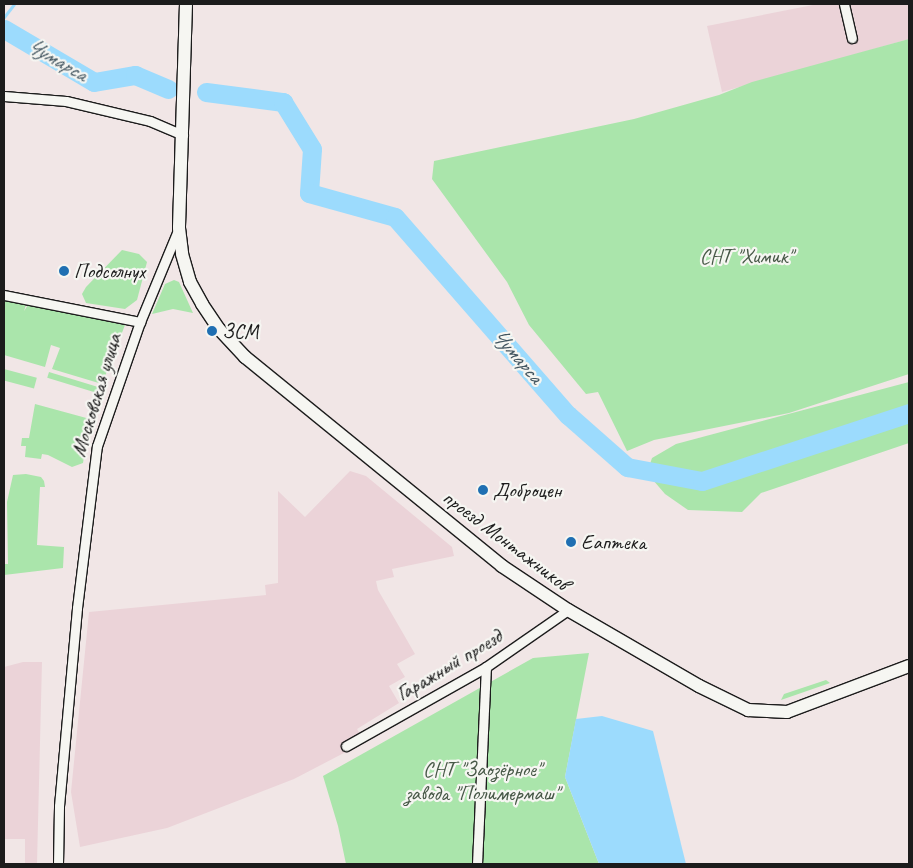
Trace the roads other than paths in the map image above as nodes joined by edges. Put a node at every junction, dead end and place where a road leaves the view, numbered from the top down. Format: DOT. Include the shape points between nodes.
graph roads {
  1 [pos="186,4"];
  2 [pos="844,4"];
  3 [pos="852,38"];
  4 [pos="4,96"];
  5 [pos="183,135"];
  6 [pos="179,228"];
  7 [pos="4,295"];
  8 [pos="140,322"];
  9 [pos="568,610"];
  10 [pos="909,666"];
  11 [pos="486,667"];
  12 [pos="346,746"];
  13 [pos="58,864"];
  14 [pos="477,864"];
  1 -- 5 [label="main road, Московская улица"];
  2 -- 3 [label="street"];
  4 -- 5 [label="street" via="66,101 150,121"];
  5 -- 6 [label="main road, Московская улица"];
  6 -- 8 [label="street, Московская улица"];
  6 -- 9 [label="main road, проезд Монтажников" via="190,282 218,328 244,357 502,566"];
  7 -- 8 [label="street"];
  8 -- 13 [label="street, Московская улица" via="97,446 76,616 59,806"];
  9 -- 10 [label="main road, проезд Монтажников" via="698,686 748,710 787,712"];
  9 -- 11 [label="street, Гаражный проезд"];
  11 -- 12 [label="street, Гаражный проезд"];
  11 -- 14 [label="street"];
}
